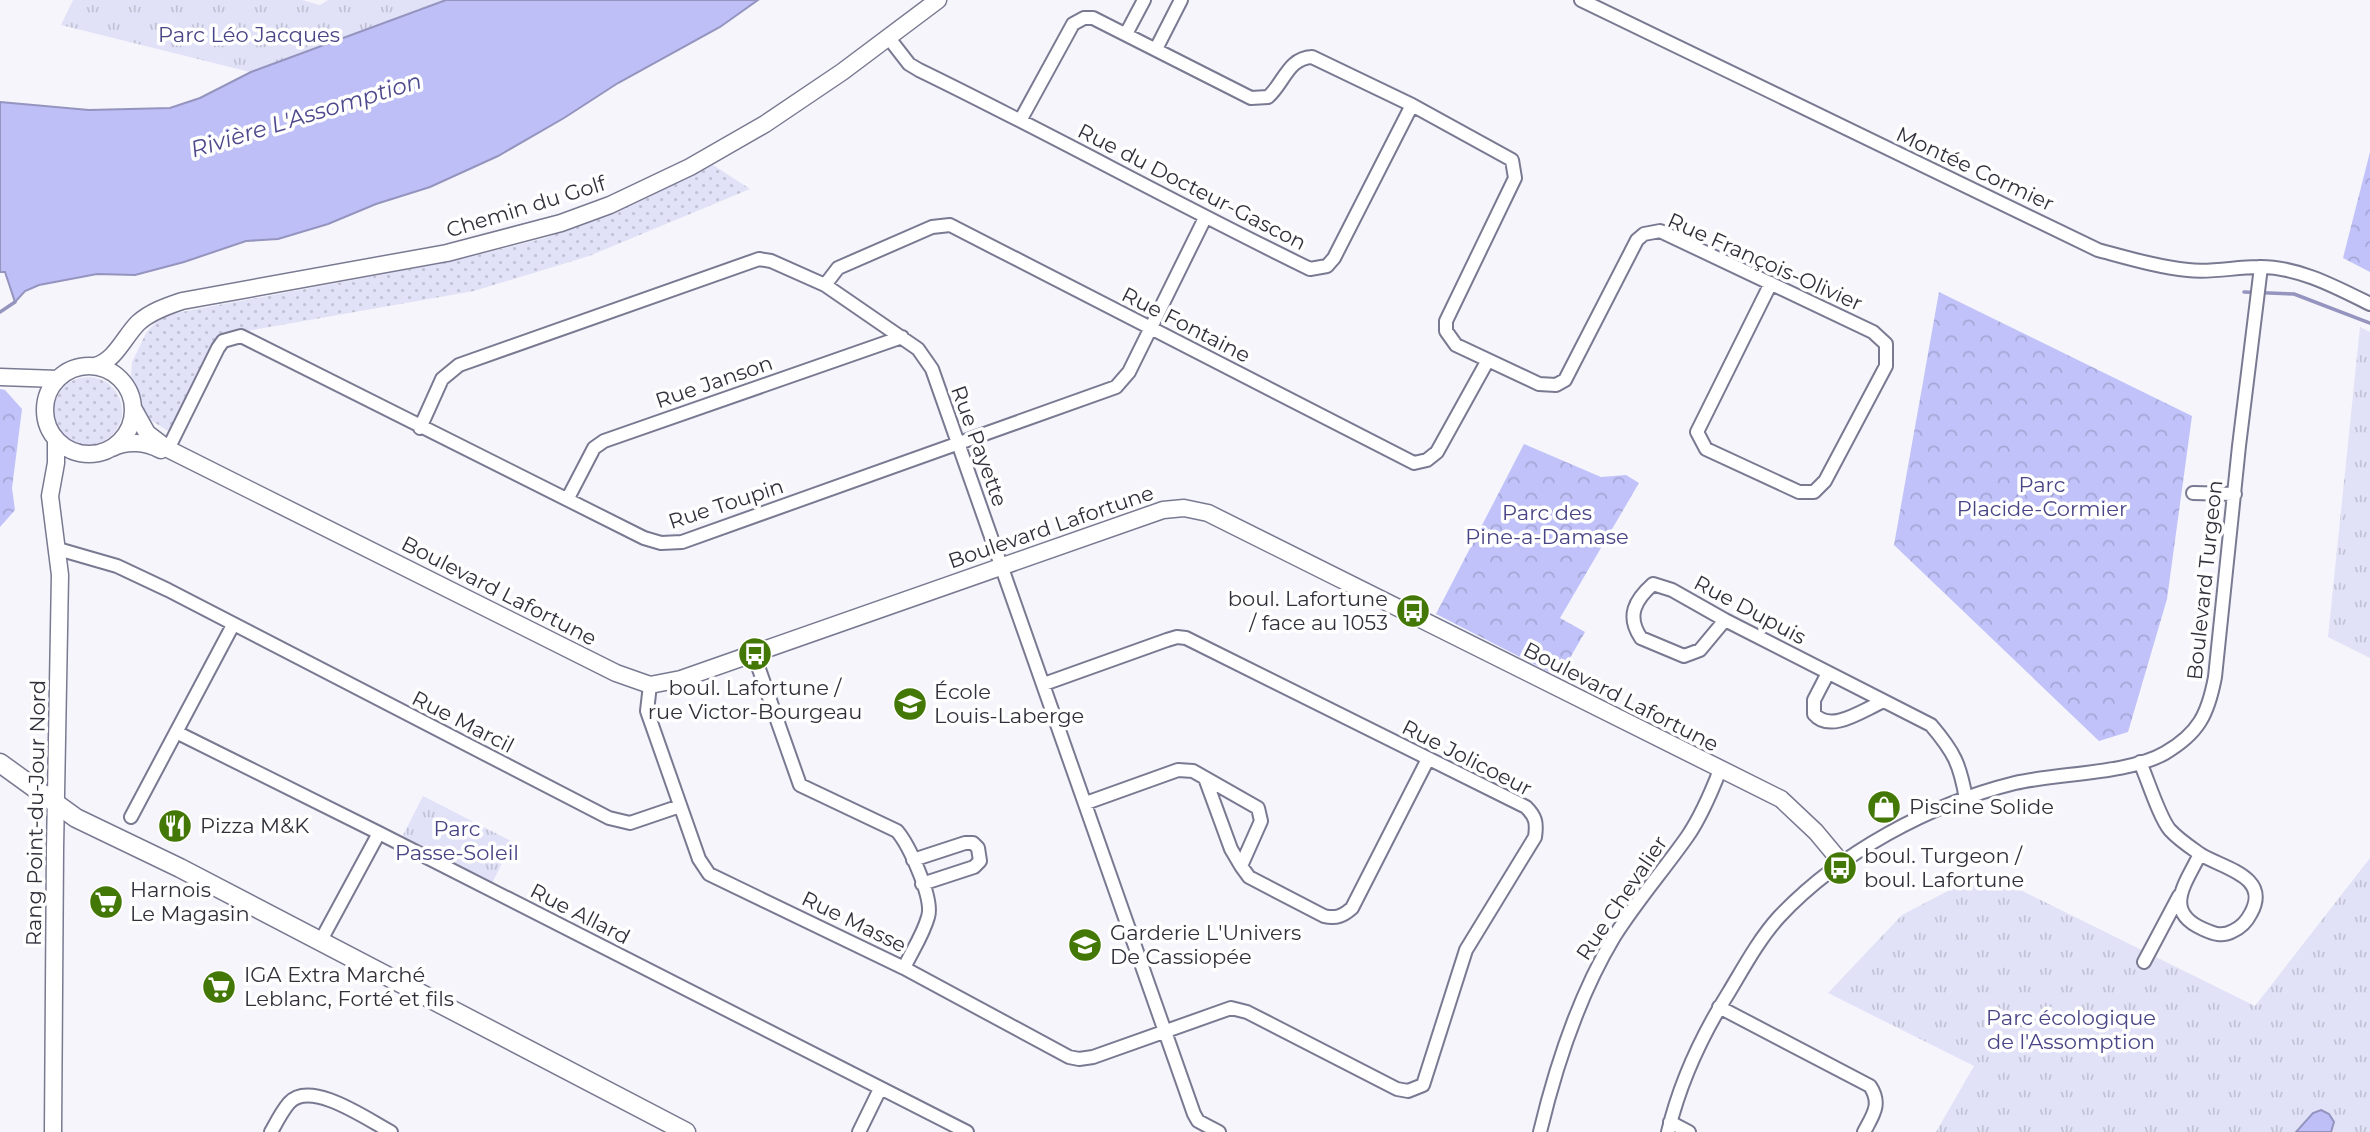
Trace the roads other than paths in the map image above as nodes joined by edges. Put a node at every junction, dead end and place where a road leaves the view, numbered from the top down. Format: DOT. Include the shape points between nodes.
graph roads {
  1 [pos="938,0"];
  2 [pos="1144,0"];
  3 [pos="1181,0"];
  4 [pos="1581,0"];
  5 [pos="1126,34"];
  6 [pos="888,37"];
  7 [pos="1156,49"];
  8 [pos="1412,105"];
  9 [pos="1021,119"];
  10 [pos="1205,218"];
  11 [pos="2261,267"];
  12 [pos="1771,283"];
  13 [pos="825,285"];
  14 [pos="2370,304"];
  15 [pos="1151,329"];
  16 [pos="902,337"];
  17 [pos="126,338"];
  18 [pos="1488,360"];
  19 [pos="96,366"];
  20 [pos="4,377"];
  21 [pos="120,378"];
  22 [pos="58,379"];
  23 [pos="45,403"];
  24 [pos="133,408"];
  25 [pos="420,428"];
  26 [pos="56,440"];
  27 [pos="958,444"];
  28 [pos="109,449"];
  29 [pos="168,449"];
  30 [pos="81,454"];
  31 [pos="2193,493"];
  32 [pos="2235,494"];
  33 [pos="50,496"];
  34 [pos="568,498"];
  35 [pos="280,505"];
  36 [pos="58,549"];
  37 [pos="1002,566"];
  38 [pos="1725,620"];
  39 [pos="233,625"];
  40 [pos="753,652"];
  41 [pos="1828,673"];
  42 [pos="1044,684"];
  43 [pos="650,685"];
  44 [pos="1884,701"];
  45 [pos="176,732"];
  46 [pos="1429,759"];
  47 [pos="2140,762"];
  48 [pos="0,763"];
  49 [pos="1720,770"];
  50 [pos="1205,778"];
  51 [pos="1966,799"];
  52 [pos="56,803"];
  53 [pos="1086,803"];
  54 [pos="680,806"];
  55 [pos="131,817"];
  56 [pos="379,833"];
  57 [pos="2200,854"];
  58 [pos="913,860"];
  59 [pos="1841,862"];
  60 [pos="1241,866"];
  61 [pos="922,884"];
  62 [pos="2179,895"];
  63 [pos="320,942"];
  64 [pos="2144,962"];
  65 [pos="904,968"];
  66 [pos="1719,1007"];
  67 [pos="1164,1032"];
  68 [pos="880,1089"];
  69 [pos="1669,1127"];
  70 [pos="53,1132"];
  71 [pos="271,1132"];
  72 [pos="391,1132"];
  73 [pos="686,1132"];
  74 [pos="859,1132"];
  75 [pos="967,1132"];
  76 [pos="1219,1132"];
  77 [pos="1540,1132"];
  78 [pos="1689,1132"];
  79 [pos="1864,1132"];
  1 -- 6 [label="street, Chemin du Golf"];
  2 -- 5 [label="street"];
  3 -- 7 [label="street"];
  4 -- 11 [label="street, Montée Cormier" via="2098,250 2187,270"];
  5 -- 7 [label="street, Rue François-Olivier"];
  5 -- 9 [label="street, Rue François-Olivier" via="1093,18 1073,24"];
  6 -- 9 [label="street, Rue du Docteur-Gascon" via="909,64"];
  6 -- 17 [label="street, Chemin du Golf" via="805,99 728,148 610,205 548,227 447,253 182,301 149,315"];
  7 -- 8 [label="street, Rue François-Olivier" via="1251,98 1268,97 1293,62 1312,57"];
  8 -- 10 [label="street, Rue du Docteur-Gascon" via="1327,265 1310,269"];
  8 -- 18 [label="street, Rue François-Olivier" via="1504,155 1515,169 1515,178 1446,321 1456,345"];
  9 -- 10 [label="street, Rue du Docteur-Gascon"];
  10 -- 15 [label="street, Rue Toupin"];
  11 -- 14 [label="street, Montée Cormier" via="2326,282"];
  11 -- 32 [label="street, Boulevard Turgeon"];
  12 -- 12 [label="street, Rue François-Olivier" via="1872,332 1886,344 1886,366 1825,481 1814,492 1799,492 1706,449 1697,432"];
  12 -- 18 [label="street, Rue François-Olivier" via="1660,231 1652,232 1637,240 1565,380 1556,385 1539,384"];
  13 -- 15 [label="street, Rue Fontaine" via="838,268 932,227 950,225"];
  13 -- 16 [label="street, Rue Payette"];
  13 -- 25 [label="street, Rue Payette" via="771,261 734,267 459,365 442,379"];
  15 -- 18 [label="street, Rue Fontaine" via="1414,463 1437,453"];
  15 -- 27 [label="street, Rue Toupin" via="1116,387"];
  16 -- 27 [label="street, Rue Payette" via="926,358"];
  16 -- 34 [label="street, Rue Janson" via="604,441 594,448"];
  17 -- 19 [label="street, Chemin du Golf"];
  17 -- 21 [label="street"];
  19 -- 21 [label="street"];
  19 -- 22 [label="street" via="68,370"];
  20 -- 22 [label="street"];
  20 -- 23 [label="street" via="31,388"];
  21 -- 24 [label="street"];
  22 -- 23 [label="street"];
  23 -- 26 [label="street" via="46,423"];
  24 -- 28 [label="street" via="127,432"];
  24 -- 29 [label="street, Boulevard Lafortune" via="147,433"];
  25 -- 29 [label="street, Rue Toupin" via="248,340 232,337 218,348"];
  25 -- 34 [label="street, Rue Toupin"];
  26 -- 30 [label="street"];
  26 -- 33 [label="street, Rang Point-du-Jour Nord"];
  27 -- 34 [label="street, Rue Toupin" via="682,542 644,538"];
  27 -- 37 [label="street, Rue Payette"];
  28 -- 30 [label="street"];
  28 -- 35 [label="street, Boulevard Lafortune" via="126,443 153,446 269,504"];
  29 -- 35 [label="street, Boulevard Lafortune"];
  30 -- 33 [label="street" via="66,464"];
  31 -- 32 [label="street"];
  32 -- 47 [label="street, Boulevard Turgeon" via="2210,703 2189,737"];
  33 -- 36 [label="street, Rang Point-du-Jour Nord"];
  35 -- 43 [label="street, Boulevard Lafortune" via="616,673"];
  36 -- 39 [label="street, Rue Marcil" via="117,566"];
  36 -- 52 [label="street, Rang Point-du-Jour Nord"];
  37 -- 40 [label="street, Boulevard Lafortune"];
  37 -- 42 [label="street, Rue Payette"];
  37 -- 49 [label="street, Boulevard Lafortune" via="1163,510 1208,513"];
  38 -- 38 [label="street, Rue Dupuis" via="1700,650 1684,656 1641,638 1632,618 1634,605 1653,584"];
  38 -- 41 [label="street, Rue Dupuis"];
  39 -- 45 [label="street"];
  39 -- 54 [label="street, Rue Marcil" via="609,818 630,822"];
  40 -- 43 [label="street, Boulevard Lafortune" via="681,679"];
  40 -- 58 [label="street" via="800,785 897,831"];
  41 -- 44 [label="street, Rue Dupuis"];
  41 -- 44 [label="street" via="1814,700 1814,714 1820,721 1830,723"];
  42 -- 46 [label="street, Rue Jolicoeur" via="1167,640 1186,638"];
  42 -- 53 [label="street, Rue Payette"];
  43 -- 54 [label="street, Rue Masse" via="648,711"];
  44 -- 51 [label="street, Rue Dupuis" via="1931,725 1949,746 1960,767"];
  45 -- 55 [label="street"];
  45 -- 56 [label="street, Rue Allard"];
  46 -- 60 [label="street" via="1345,915 1324,916 1249,877"];
  46 -- 67 [label="street, Rue Jolicoeur" via="1526,807 1537,824 1535,837 1466,950 1423,1085 1408,1091 1397,1089 1239,1009"];
  47 -- 51 [label="street, Boulevard Turgeon" via="2016,783"];
  47 -- 57 [label="street" via="2168,828"];
  48 -- 52 [label="main road"];
  49 -- 59 [label="street, Boulevard Lafortune" via="1781,799"];
  49 -- 77 [label="street, Rue Chevalier" via="1688,836 1615,936 1590,981"];
  50 -- 53 [label="street" via="1187,769 1178,770"];
  50 -- 60 [label="street"];
  50 -- 60 [label="street" via="1254,805 1262,816"];
  51 -- 59 [label="street, Boulevard Turgeon" via="1933,811"];
  52 -- 63 [label="main road" via="76,818"];
  52 -- 70 [label="street, Rang Point-du-Jour Nord"];
  53 -- 67 [label="street, Rue Payette"];
  54 -- 65 [label="street, Rue Masse" via="709,874"];
  56 -- 63 [label="street"];
  56 -- 68 [label="street, Rue Allard"];
  57 -- 62 [label="street"];
  57 -- 62 [label="street" via="2243,875 2253,885 2255,907 2247,922 2221,936 2189,921 2181,913"];
  58 -- 61 [label="street"];
  58 -- 61 [label="street" via="965,843 978,848 980,861 974,867"];
  59 -- 66 [label="street, Boulevard Turgeon" via="1778,919"];
  61 -- 65 [label="street" via="929,915"];
  62 -- 64 [label="street"];
  63 -- 73 [label="main road"];
  65 -- 67 [label="street, Rue Masse" via="1069,1057 1093,1057"];
  66 -- 69 [label="street, Boulevard Turgeon" via="1682,1084"];
  66 -- 79 [label="street" via="1870,1086 1877,1108"];
  67 -- 76 [label="street, Rue Payette" via="1194,1114"];
  68 -- 74 [label="street"];
  68 -- 75 [label="street, Rue Allard"];
  69 -- 78 [label="street"];
  71 -- 72 [label="street" via="290,1102 314,1095"];
}
